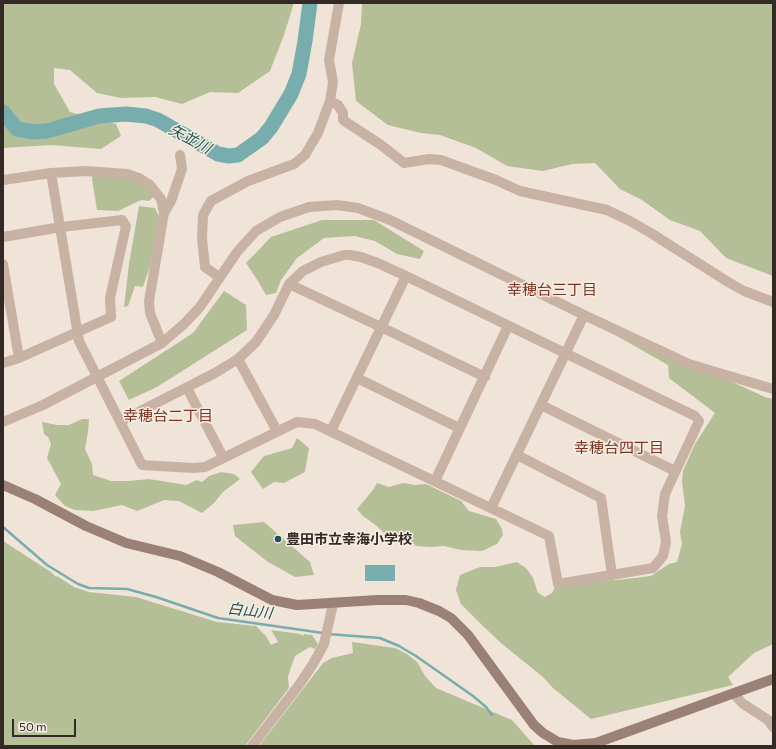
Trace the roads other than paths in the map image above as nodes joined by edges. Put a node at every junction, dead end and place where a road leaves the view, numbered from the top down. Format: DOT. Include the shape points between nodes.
graph roads {
  1 [pos="339,3"];
  2 [pos="330,101"];
  3 [pos="180,155"];
  4 [pos="52,173"];
  5 [pos="3,180"];
  6 [pos="164,213"];
  7 [pos="61,227"];
  8 [pos="3,237"];
  9 [pos="3,264"];
  10 [pos="406,276"];
  11 [pos="219,277"];
  12 [pos="289,284"];
  13 [pos="773,302"];
  14 [pos="584,315"];
  15 [pos="508,326"];
  16 [pos="381,327"];
  17 [pos="79,336"];
  18 [pos="162,343"];
  19 [pos="566,354"];
  20 [pos="19,358"];
  21 [pos="238,359"];
  22 [pos="3,363"];
  23 [pos="484,377"];
  24 [pos="357,378"];
  25 [pos="187,388"];
  26 [pos="773,389"];
  27 [pos="541,405"];
  28 [pos="118,417"];
  29 [pos="3,422"];
  30 [pos="459,428"];
  31 [pos="277,431"];
  32 [pos="331,431"];
  33 [pos="517,455"];
  34 [pos="223,458"];
  35 [pos="675,472"];
  36 [pos="435,481"];
  37 [pos="3,485"];
  38 [pos="491,508"];
  39 [pos="612,575"];
  40 [pos="333,604"];
  41 [pos="773,679"];
  42 [pos="734,694"];
  43 [pos="773,727"];
  44 [pos="252,746"];
  1 -- 2 [label="street" via="329,60 333,82"];
  2 -- 11 [label="street" via="318,133 300,160 248,181 211,202 203,215 202,239 205,267"];
  2 -- 13 [label="street" via="338,104 343,113 343,120 404,163 428,159 441,160 520,191 606,210 648,231 744,291"];
  3 -- 6 [label="street" via="182,169"];
  4 -- 5 [label="street"];
  4 -- 6 [label="street" via="86,171 127,174 139,178 150,185 162,199"];
  4 -- 7 [label="street"];
  6 -- 18 [label="street" via="149,301 150,313"];
  7 -- 8 [label="street"];
  7 -- 17 [label="street"];
  7 -- 17 [label="street" via="122,220 126,226 110,298 112,317"];
  9 -- 20 [label="street"];
  10 -- 12 [label="street" via="360,257 344,255 303,271"];
  10 -- 15 [label="street"];
  10 -- 16 [label="street"];
  11 -- 14 [label="street" via="256,231 280,217 309,207 337,205 358,208 390,220"];
  11 -- 18 [label="street" via="200,307"];
  12 -- 16 [label="street"];
  12 -- 21 [label="street" via="274,315 256,342"];
  14 -- 19 [label="street"];
  14 -- 26 [label="street" via="690,364"];
  15 -- 19 [label="street"];
  15 -- 23 [label="street"];
  16 -- 23 [label="street"];
  16 -- 24 [label="street"];
  17 -- 20 [label="street"];
  17 -- 28 [label="street"];
  18 -- 29 [label="street" via="43,405"];
  19 -- 27 [label="street"];
  19 -- 35 [label="street" via="698,418"];
  20 -- 22 [label="street"];
  21 -- 25 [label="street"];
  21 -- 31 [label="street"];
  23 -- 30 [label="street"];
  24 -- 30 [label="street"];
  24 -- 32 [label="street"];
  25 -- 28 [label="street"];
  25 -- 34 [label="street"];
  27 -- 33 [label="street"];
  27 -- 35 [label="street"];
  28 -- 34 [label="street" via="142,465 193,468"];
  30 -- 36 [label="street"];
  31 -- 32 [label="street" via="297,422 316,424"];
  31 -- 34 [label="street"];
  32 -- 36 [label="street"];
  33 -- 38 [label="street"];
  33 -- 39 [label="street" via="601,498"];
  35 -- 39 [label="street" via="665,494 662,516 666,542 664,556 653,568"];
  36 -- 38 [label="street"];
  37 -- 40 [label="main road" via="86,526 126,543 180,556 272,600 297,605"];
  38 -- 39 [label="street" via="550,536 558,584"];
  40 -- 42 [label="main road" via="406,600 439,611 451,618 468,635 534,725 558,742 573,745 596,743"];
  40 -- 44 [label="street" via="324,644 313,664"];
  41 -- 42 [label="main road"];
  42 -- 43 [label="street" via="742,703 768,720"];
}
